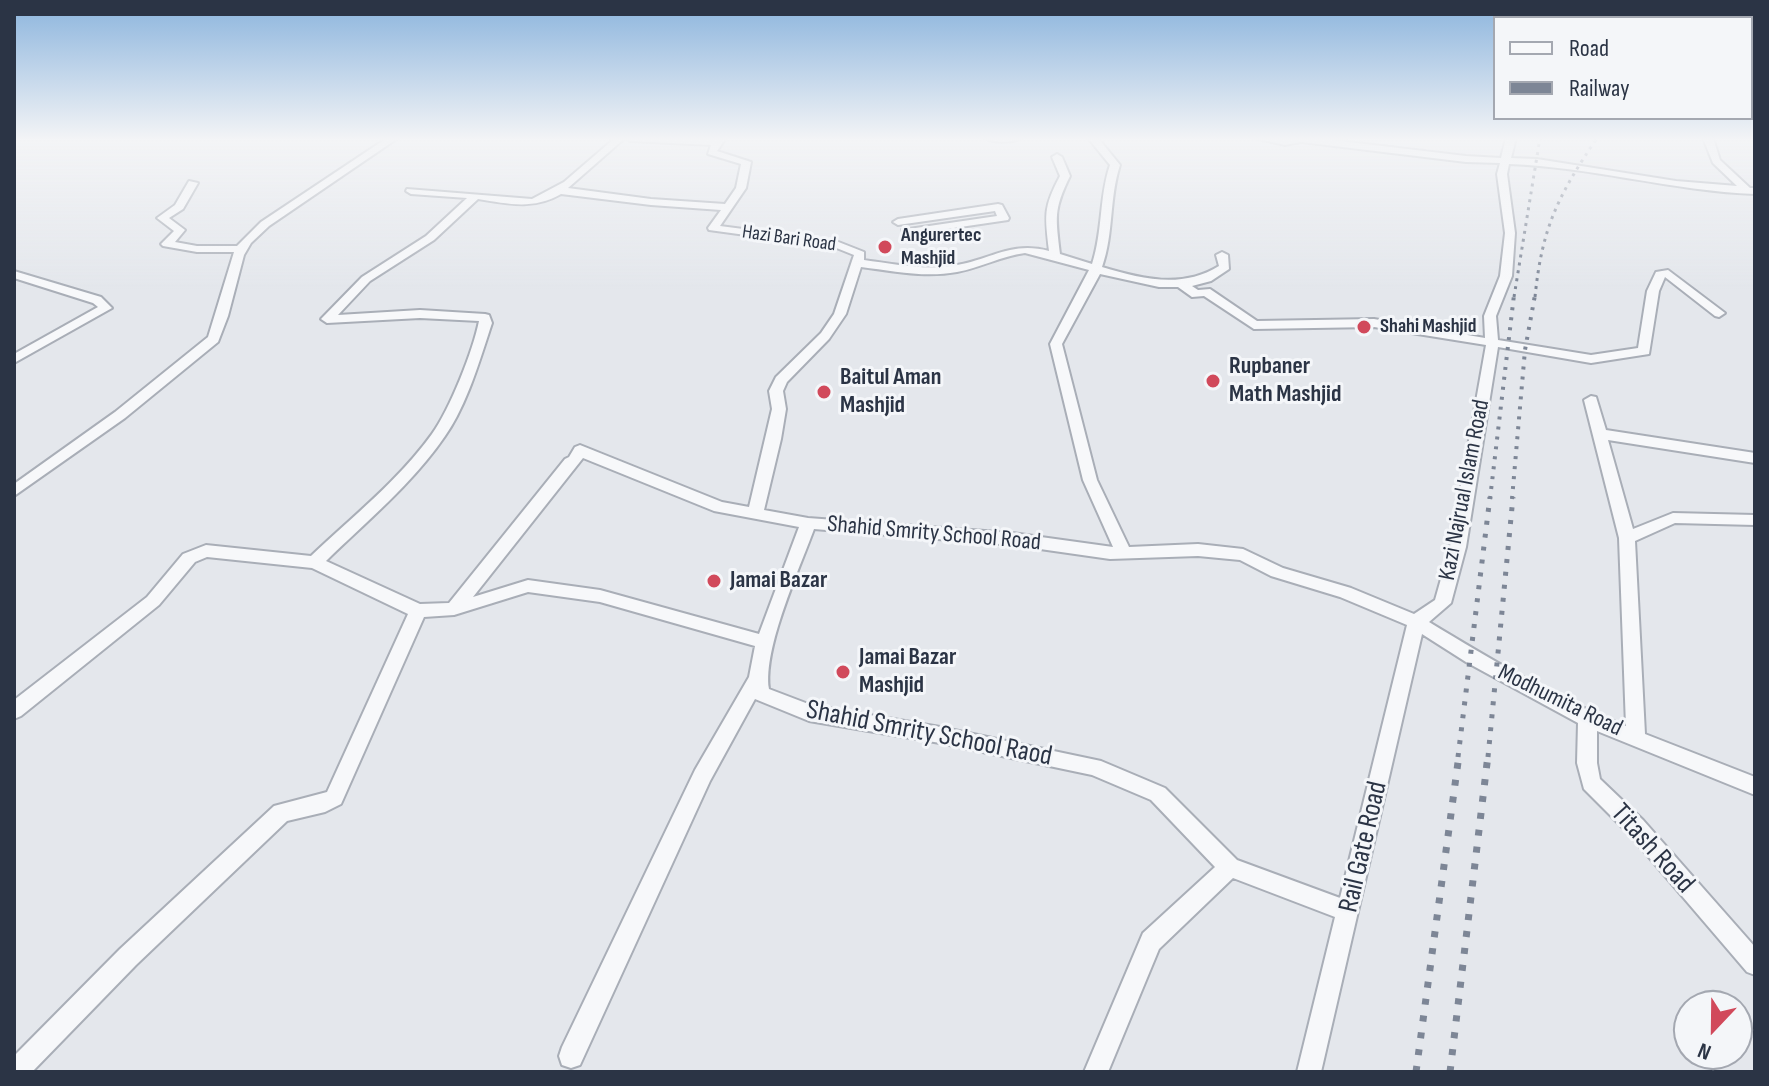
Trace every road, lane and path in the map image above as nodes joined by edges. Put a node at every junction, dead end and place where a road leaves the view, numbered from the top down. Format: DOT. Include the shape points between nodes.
graph roads {
  1 [pos="190,189"];
  2 [pos="318,189"];
  3 [pos="741,189"];
  4 [pos="1058,189"];
  5 [pos="1108,189"];
  6 [pos="1506,189"];
  7 [pos="1716,189"];
  8 [pos="556,190"];
  9 [pos="411,191"];
  10 [pos="1753,193"];
  11 [pos="476,196"];
  12 [pos="729,207"];
  13 [pos="898,222"];
  14 [pos="906,232"];
  15 [pos="240,249"];
  16 [pos="1222,255"];
  17 [pos="1055,258"];
  18 [pos="1098,262"];
  19 [pos="859,263"];
  20 [pos="14,274"];
  21 [pos="1179,282"];
  22 [pos="1719,313"];
  23 [pos="1492,345"];
  24 [pos="14,359"];
  25 [pos="1591,400"];
  26 [pos="1601,434"];
  27 [pos="1755,458"];
  28 [pos="14,491"];
  29 [pos="755,514"];
  30 [pos="1755,520"];
  31 [pos="808,523"];
  32 [pos="1627,538"];
  33 [pos="1123,552"];
  34 [pos="315,562"];
  35 [pos="454,609"];
  36 [pos="418,611"];
  37 [pos="1416,622"];
  38 [pos="765,642"];
  39 [pos="758,678"];
  40 [pos="14,711"];
  41 [pos="1587,719"];
  42 [pos="1636,737"];
  43 [pos="1755,786"];
  44 [pos="1230,867"];
  45 [pos="1349,912"];
  46 [pos="1755,964"];
  47 [pos="571,1056"];
  48 [pos="15,1072"];
  49 [pos="1096,1072"];
  50 [pos="1309,1072"];
  1 -- 15 [label="street" via="179,207 162,218 180,230 168,245"];
  2 -- 15 [label="street" via="265,224"];
  3 -- 12 [label="street"];
  4 -- 17 [label="street" via="1050,215"];
  5 -- 18 [label="street"];
  6 -- 23 [label="street, Kazi Najrual Islam Road" via="1510,233 1506,276 1490,316"];
  7 -- 10 [label="street"];
  8 -- 11 [label="street" via="533,202"];
  8 -- 12 [label="street"];
  9 -- 11 [label="street"];
  11 -- 34 [label="street" via="430,238 366,279 327,319 420,314 485,318 486,323 440,433 411,469"];
  12 -- 19 [label="street, Hazi Bari Road" via="713,228 836,244 860,252"];
  13 -- 14 [label="street" via="997,207 1004,218"];
  15 -- 28 [label="street" via="214,339"];
  16 -- 21 [label="street" via="1225,267 1215,276"];
  17 -- 18 [label="street"];
  17 -- 19 [label="street" via="1025,250 956,269 922,271"];
  18 -- 21 [label="street" via="1135,280"];
  18 -- 33 [label="street" via="1086,295 1056,344 1090,480"];
  19 -- 29 [label="street, Hazi Bari Road" via="840,314 776,391 774,439"];
  20 -- 24 [label="street" via="97,300 106,308"];
  21 -- 23 [label="street" via="1196,294 1206,292 1254,325 1374,323"];
  22 -- 23 [label="street" via="1668,273 1660,274 1644,351 1591,359"];
  23 -- 37 [label="street, Kazi Najrual Islam Road" via="1458,547 1443,603"];
  25 -- 26 [label="street"];
  26 -- 27 [label="street"];
  26 -- 32 [label="street"];
  29 -- 31 [label="street"];
  29 -- 35 [label="street" via="719,507 580,450"];
  30 -- 32 [label="street" via="1673,518"];
  31 -- 33 [label="street, Shahid Smrity School Road"];
  31 -- 38 [label="street, Shahid Smrity School Road"];
  32 -- 42 [label="street"];
  33 -- 37 [label="street, Shahid Smrity School Road" via="1243,555"];
  34 -- 36 [label="street"];
  34 -- 40 [label="street" via="206,551 189,558 153,601"];
  35 -- 36 [label="street"];
  35 -- 38 [label="street" via="528,586 600,596"];
  36 -- 48 [label="street" via="334,798 281,813"];
  37 -- 41 [label="street, Modhumita Road"];
  37 -- 45 [label="street, Rail Gate Road"];
  38 -- 39 [label="street, Shahid Smrity School Road"];
  39 -- 44 [label="street, Shahid Smrity School Raod" via="760,693 809,713 1094,767 1158,794"];
  39 -- 47 [label="street" via="702,776"];
  41 -- 42 [label="street, Modhumita Road"];
  41 -- 46 [label="street, Titash Road" via="1591,783"];
  42 -- 43 [label="street, Modhumita Road"];
  44 -- 45 [label="street, Shahid Smrity School Raod"];
  44 -- 49 [label="street" via="1151,941"];
  45 -- 50 [label="street, Rail Gate Road"];
}
